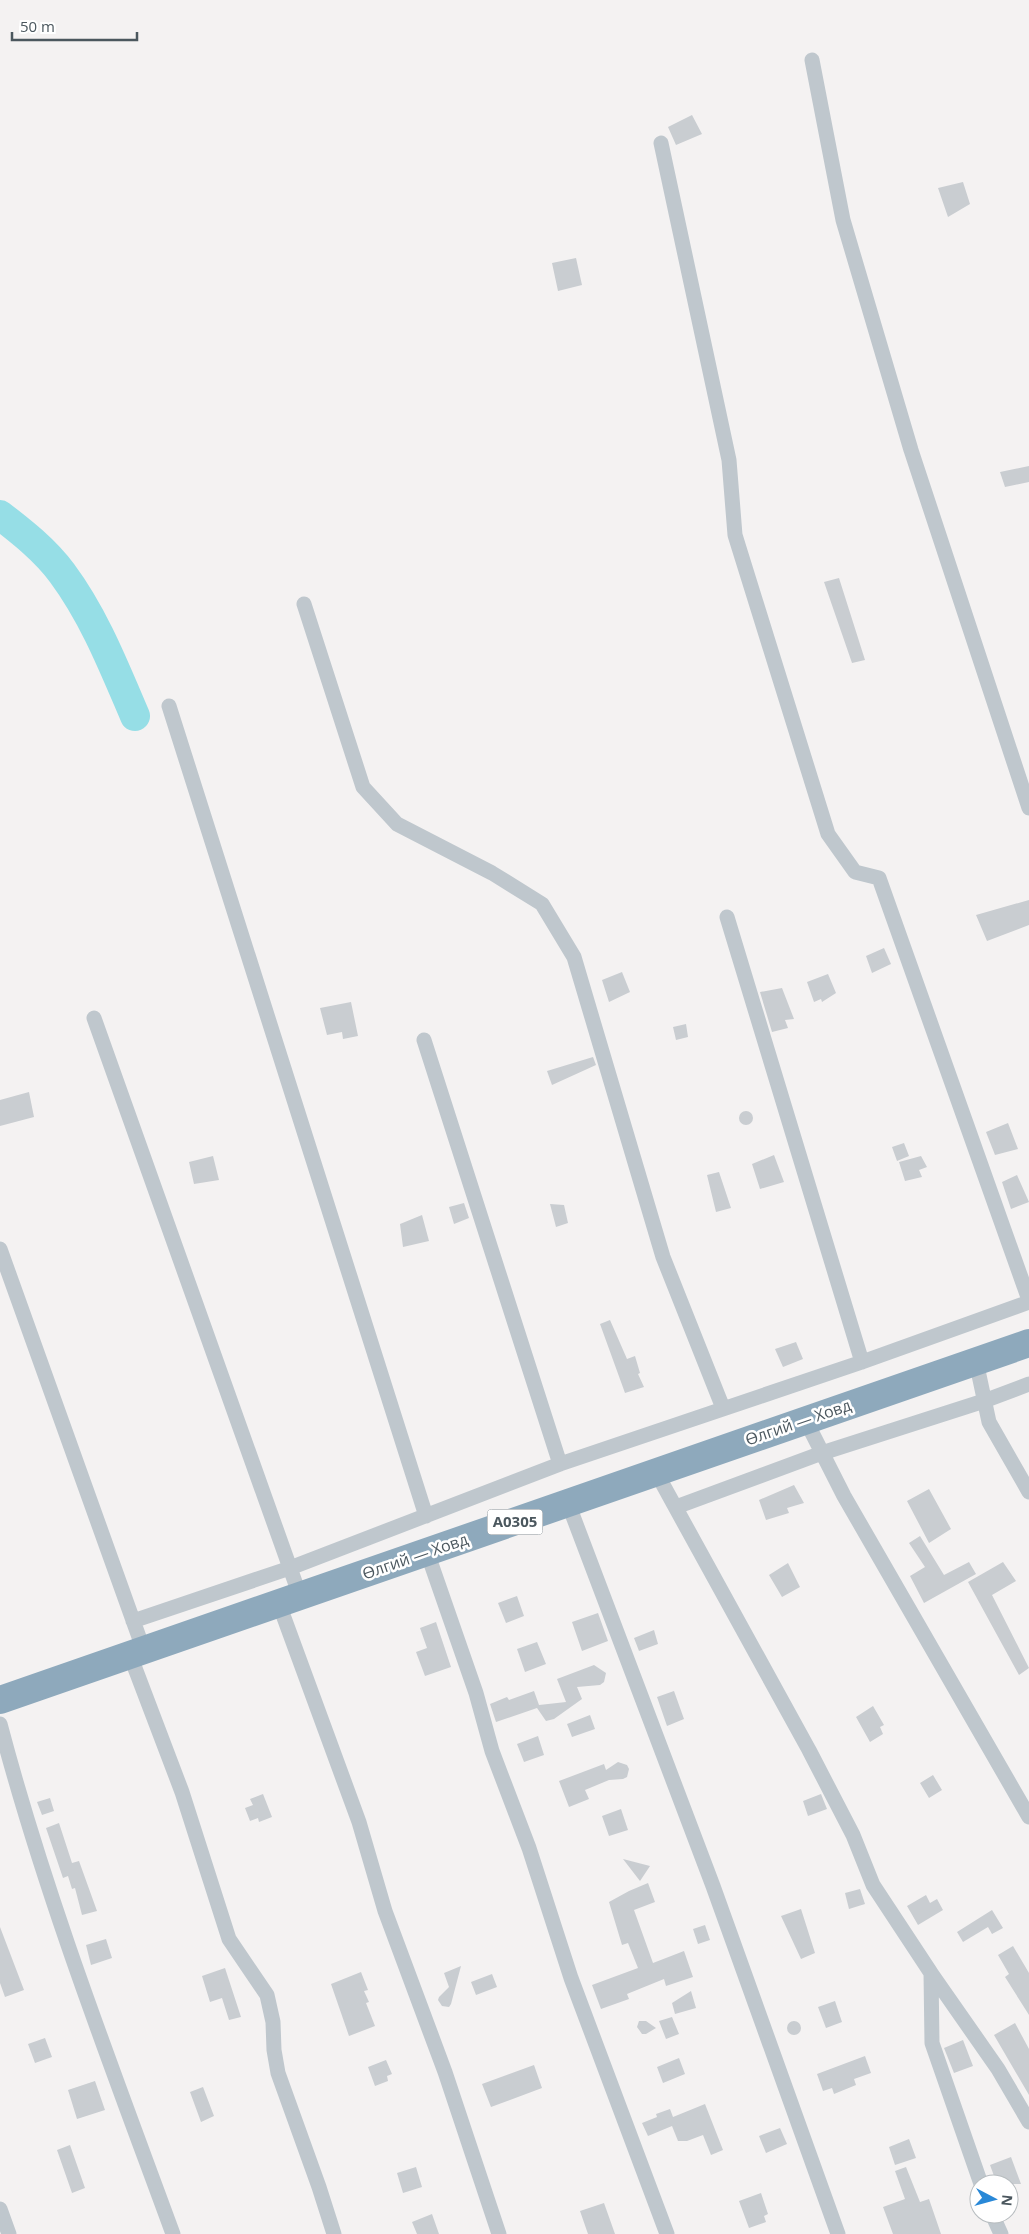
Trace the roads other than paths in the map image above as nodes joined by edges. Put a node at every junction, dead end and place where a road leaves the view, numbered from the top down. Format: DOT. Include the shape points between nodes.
graph roads {
  1 [pos="812,60"];
  2 [pos="661,143"];
  3 [pos="304,604"];
  4 [pos="169,706"];
  5 [pos="1029,808"];
  6 [pos="727,917"];
  7 [pos="94,1018"];
  8 [pos="424,1040"];
  9 [pos="0,1249"];
  10 [pos="1029,1301"];
  11 [pos="1029,1343"];
  12 [pos="976,1361"];
  13 [pos="862,1362"];
  14 [pos="1029,1384"];
  15 [pos="984,1401"];
  16 [pos="723,1408"];
  17 [pos="805,1419"];
  18 [pos="822,1453"];
  19 [pos="560,1464"];
  20 [pos="656,1472"];
  21 [pos="1029,1492"];
  22 [pos="568,1503"];
  23 [pos="676,1507"];
  24 [pos="426,1516"];
  25 [pos="428,1552"];
  26 [pos="290,1568"];
  27 [pos="290,1600"];
  28 [pos="133,1621"];
  29 [pos="137,1653"];
  30 [pos="0,1700"];
  31 [pos="0,1724"];
  32 [pos="1029,1817"];
  33 [pos="931,1973"];
  34 [pos="1029,2122"];
  35 [pos="978,2174"];
  36 [pos="0,2209"];
  37 [pos="9,2234"];
  38 [pos="173,2234"];
  39 [pos="334,2234"];
  40 [pos="499,2234"];
  41 [pos="667,2234"];
  42 [pos="838,2234"];
  1 -- 5 [label="street" via="843,220 911,450"];
  2 -- 10 [label="street" via="729,460 735,535 828,834 855,872 879,878"];
  3 -- 16 [label="street" via="363,787 397,824 492,873 542,904 574,958 663,1258"];
  4 -- 24 [label="street"];
  6 -- 13 [label="street"];
  7 -- 26 [label="street"];
  8 -- 19 [label="street"];
  9 -- 28 [label="street"];
  10 -- 13 [label="street"];
  11 -- 12 [label="highway, Өлгий — Ховд / A0305"];
  12 -- 15 [label="street"];
  12 -- 17 [label="highway, Өлгий — Ховд / A0305"];
  13 -- 16 [label="street"];
  14 -- 15 [label="street"];
  15 -- 18 [label="street"];
  15 -- 21 [label="street" via="989,1422"];
  16 -- 19 [label="street"];
  17 -- 18 [label="street"];
  17 -- 20 [label="highway, Өлгий — Ховд / A0305"];
  18 -- 23 [label="street"];
  18 -- 32 [label="street"];
  19 -- 24 [label="street"];
  20 -- 22 [label="highway, Өлгий — Ховд / A0305"];
  20 -- 23 [label="street"];
  22 -- 25 [label="highway, Өлгий — Ховд / A0305"];
  22 -- 42 [label="street" via="713,1886"];
  23 -- 33 [label="street" via="809,1750 853,1835 873,1885"];
  24 -- 26 [label="street"];
  25 -- 27 [label="highway, Өлгий — Ховд / A0305"];
  25 -- 41 [label="street" via="476,1693 492,1751 529,1848 571,1978"];
  26 -- 27 [label="street"];
  26 -- 28 [label="street"];
  27 -- 29 [label="highway, Өлгий — Ховд / A0305"];
  27 -- 40 [label="street" via="385,1911 445,2072"];
  28 -- 29 [label="street"];
  29 -- 30 [label="highway, Өлгий — Ховд / A0305"];
  29 -- 39 [label="street" via="229,1940 267,1995 278,2073"];
  31 -- 38 [label="street" via="58,1919"];
  33 -- 34 [label="street" via="998,2069"];
  33 -- 35 [label="street" via="932,2043"];
  36 -- 37 [label="street"];
}
